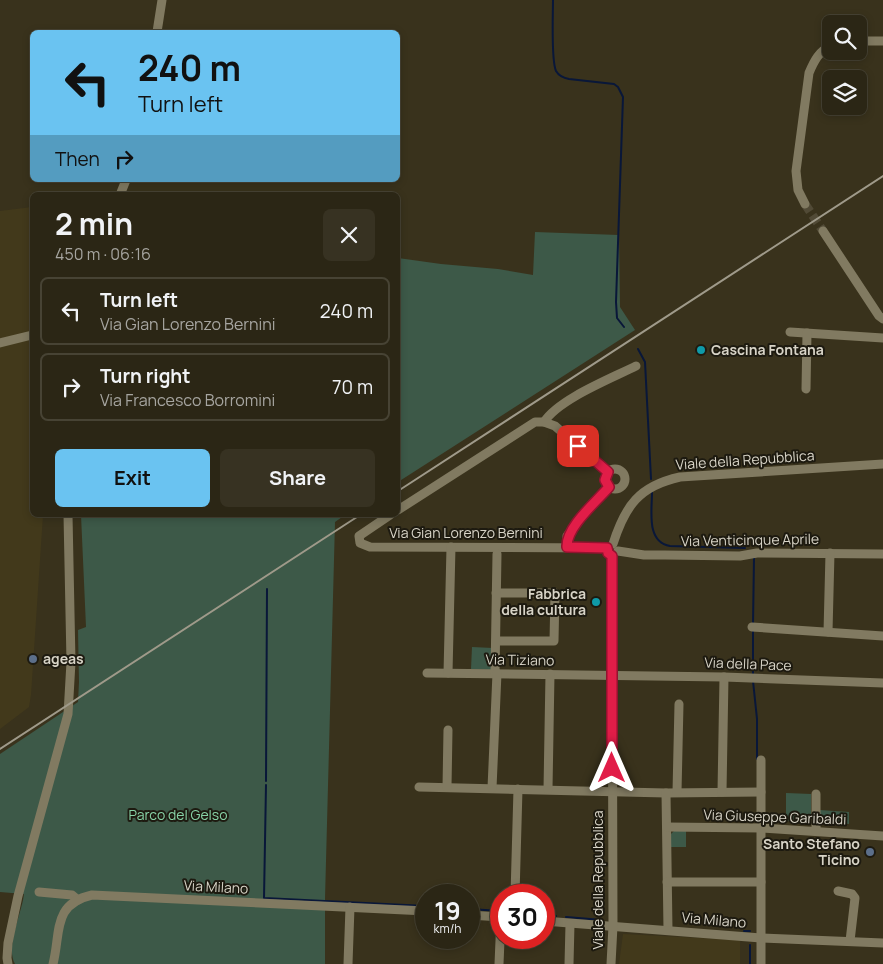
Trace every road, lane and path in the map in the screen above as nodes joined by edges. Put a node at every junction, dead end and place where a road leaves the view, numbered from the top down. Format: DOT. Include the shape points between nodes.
graph roads {
  1 [pos="162,0"];
  2 [pos="157,30"];
  3 [pos="867,41"];
  4 [pos="883,41"];
  5 [pos="822,52"];
  6 [pos="805,204"];
  7 [pos="823,231"];
  8 [pos="883,319"];
  9 [pos="790,332"];
  10 [pos="807,333"];
  11 [pos="30,336"];
  12 [pos="883,338"];
  13 [pos="0,343"];
  14 [pos="636,366"];
  15 [pos="806,389"];
  16 [pos="544,422"];
  17 [pos="883,464"];
  18 [pos="608,472"];
  19 [pos="609,487"];
  20 [pos="400,509"];
  21 [pos="68,517"];
  22 [pos="387,517"];
  23 [pos="451,547"];
  24 [pos="567,547"];
  25 [pos="613,550"];
  26 [pos="830,553"];
  27 [pos="497,554"];
  28 [pos="883,554"];
  29 [pos="496,592"];
  30 [pos="754,627"];
  31 [pos="828,632"];
  32 [pos="883,636"];
  33 [pos="496,641"];
  34 [pos="427,673"];
  35 [pos="448,673"];
  36 [pos="496,673"];
  37 [pos="550,674"];
  38 [pos="613,676"];
  39 [pos="724,677"];
  40 [pos="883,683"];
  41 [pos="679,704"];
  42 [pos="448,730"];
  43 [pos="761,760"];
  44 [pos="419,787"];
  45 [pos="447,787"];
  46 [pos="492,788"];
  47 [pos="518,789"];
  48 [pos="548,789"];
  49 [pos="612,791"];
  50 [pos="666,792"];
  51 [pos="677,792"];
  52 [pos="722,792"];
  53 [pos="758,792"];
  54 [pos="816,794"];
  55 [pos="667,827"];
  56 [pos="758,828"];
  57 [pos="816,831"];
  58 [pos="883,836"];
  59 [pos="667,882"];
  60 [pos="758,882"];
  61 [pos="515,884"];
  62 [pos="838,891"];
  63 [pos="39,892"];
  64 [pos="78,900"];
  65 [pos="350,907"];
  66 [pos="415,910"];
  67 [pos="555,922"];
  68 [pos="570,924"];
  69 [pos="613,926"];
  70 [pos="668,930"];
  71 [pos="760,938"];
  72 [pos="850,941"];
  73 [pos="883,943"];
  74 [pos="500,949"];
  75 [pos="7,953"];
  76 [pos="2,964"];
  77 [pos="8,964"];
  78 [pos="53,964"];
  79 [pos="348,964"];
  80 [pos="499,964"];
  81 [pos="569,964"];
  82 [pos="611,964"];
  83 [pos="761,964"];
  1 -- 2 [label="street"];
  3 -- 4 [label="street"];
  5 -- 6 [label="street" via="809,73 796,171 798,190"];
  7 -- 8 [label="street"];
  9 -- 10 [label="street"];
  10 -- 12 [label="street"];
  10 -- 15 [label="street"];
  11 -- 13 [label="street"];
  14 -- 16 [label="street" via="577,396 550,413"];
  16 -- 18 [label="street" via="555,426"];
  16 -- 20 [label="street" via="536,422"];
  17 -- 25 [label="street, Viale della Repubblica" via="668,479 652,486 634,501 622,518"];
  18 -- 19 [label="street" via="605,480"];
  18 -- 19 [label="street" via="617,469 624,476 624,483 619,488"];
  19 -- 24 [label="street" via="567,536"];
  21 -- 75 [label="street" via="71,674 68,714 18,896"];
  22 -- 23 [label="street, Via Gian Lorenzo Bernini" via="358,539 370,546"];
  23 -- 24 [label="street, Via Gian Lorenzo Bernini"];
  23 -- 35 [label="street"];
  24 -- 25 [label="street, Via Gian Lorenzo Bernini"];
  25 -- 26 [label="street, Via Venticinque Aprile" via="644,555"];
  25 -- 38 [label="street, Viale della Repubblica"];
  26 -- 28 [label="street, Via Venticinque Aprile"];
  26 -- 31 [label="street"];
  27 -- 29 [label="street"];
  29 -- 33 [label="street"];
  29 -- 33 [label="street" via="555,593 554,641"];
  30 -- 31 [label="street"];
  31 -- 32 [label="street"];
  33 -- 36 [label="street"];
  34 -- 35 [label="street, Via Tiziano"];
  35 -- 36 [label="street, Via Tiziano"];
  36 -- 37 [label="street, Via Tiziano"];
  36 -- 46 [label="street"];
  37 -- 38 [label="street, Via Tiziano"];
  37 -- 48 [label="street"];
  38 -- 39 [label="street, Via della Pace"];
  38 -- 49 [label="street, Viale della Repubblica"];
  39 -- 40 [label="street, Via della Pace"];
  39 -- 52 [label="street"];
  41 -- 51 [label="street"];
  42 -- 45 [label="street"];
  43 -- 53 [label="street"];
  44 -- 45 [label="street"];
  45 -- 46 [label="street"];
  46 -- 47 [label="street"];
  47 -- 48 [label="street"];
  47 -- 61 [label="street"];
  48 -- 49 [label="street"];
  49 -- 50 [label="street"];
  49 -- 69 [label="street, Viale della Repubblica"];
  50 -- 51 [label="street"];
  50 -- 55 [label="street"];
  51 -- 52 [label="street"];
  52 -- 53 [label="street"];
  53 -- 56 [label="street"];
  54 -- 57 [label="street"];
  55 -- 56 [label="street, Via Giuseppe Garibaldi"];
  55 -- 59 [label="street"];
  56 -- 57 [label="street, Via Giuseppe Garibaldi"];
  56 -- 60 [label="street"];
  57 -- 58 [label="street, Via Giuseppe Garibaldi"];
  59 -- 60 [label="street"];
  59 -- 70 [label="street"];
  60 -- 71 [label="street"];
  62 -- 72 [label="street" via="852,894 855,898"];
  63 -- 64 [label="street" via="72,895"];
  64 -- 65 [label="street, Via Milano" via="105,895"];
  64 -- 78 [label="street" via="62,916"];
  65 -- 66 [label="street, Via Milano"];
  65 -- 79 [label="street"];
  67 -- 68 [label="street, Via Milano"];
  68 -- 69 [label="street, Via Milano"];
  68 -- 81 [label="street"];
  69 -- 70 [label="street, Via Milano"];
  69 -- 82 [label="street, Viale della Repubblica"];
  70 -- 71 [label="street, Via Milano"];
  71 -- 72 [label="street, Via Milano"];
  71 -- 83 [label="street"];
  72 -- 73 [label="street, Via Milano"];
  74 -- 80 [label="street"];
  75 -- 76 [label="street"];
  75 -- 77 [label="street"];
}
